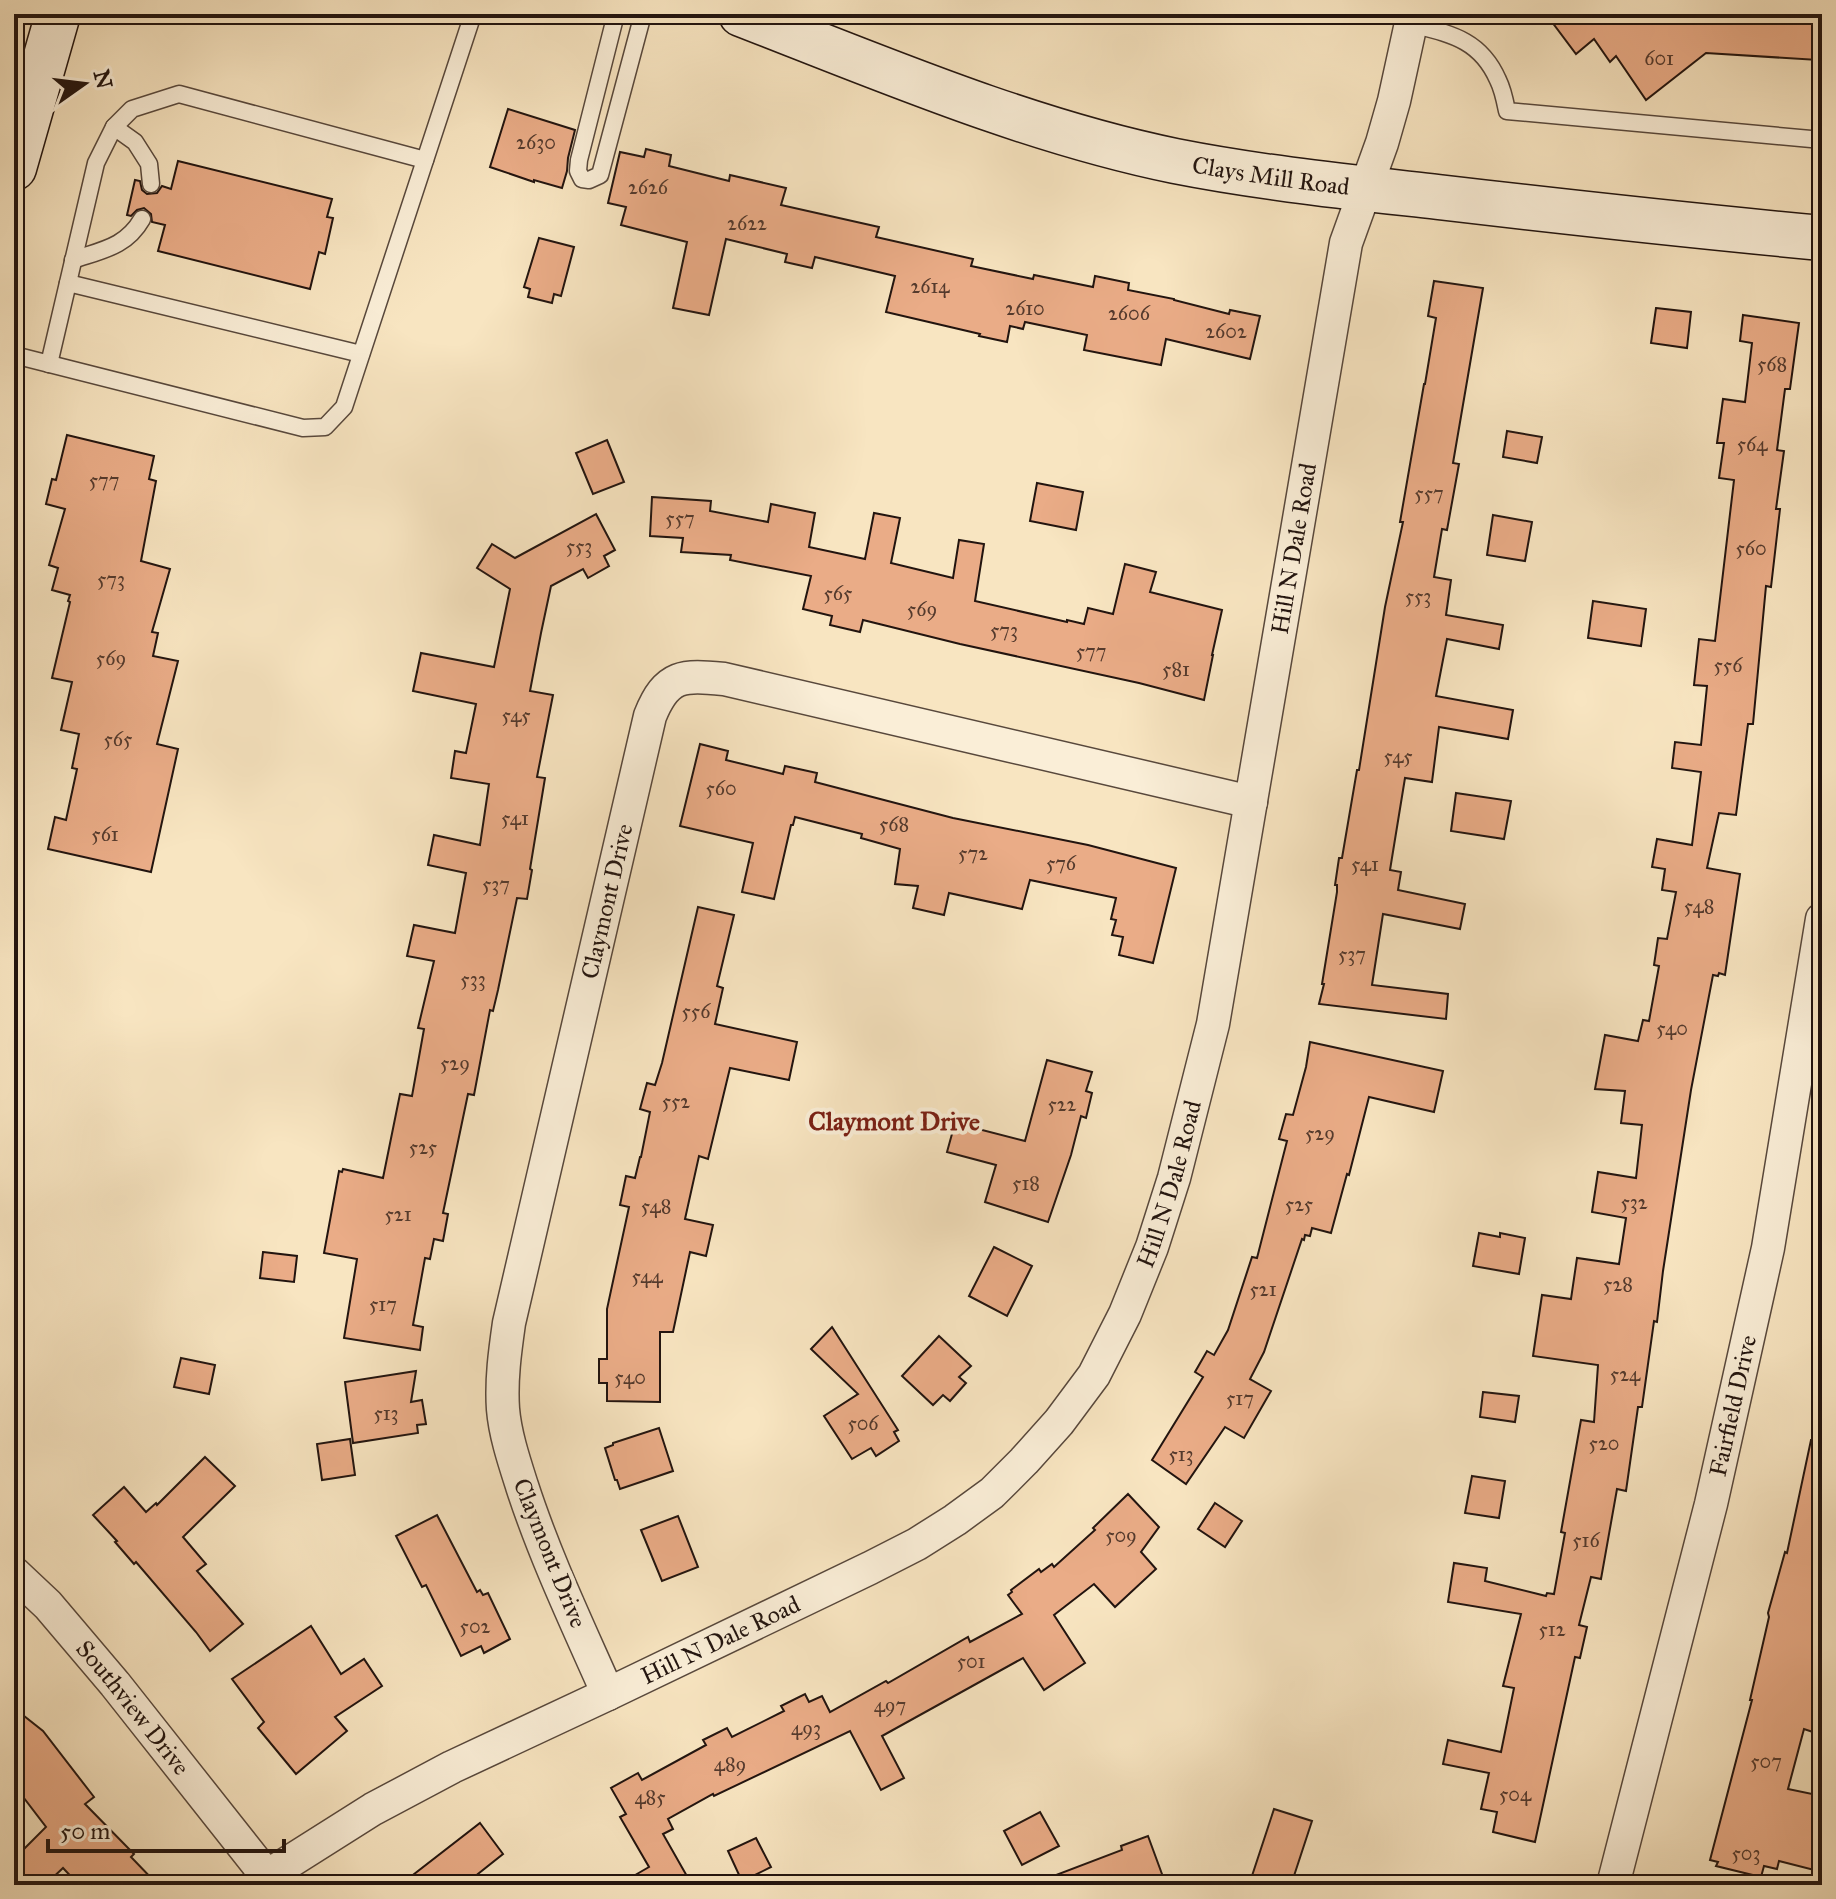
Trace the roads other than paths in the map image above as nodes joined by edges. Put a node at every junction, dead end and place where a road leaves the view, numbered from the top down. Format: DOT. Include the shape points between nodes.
graph roads {
  1 [pos="58,14"];
  2 [pos="473,14"];
  3 [pos="616,14"];
  4 [pos="643,14"];
  5 [pos="741,14"];
  6 [pos="1412,19"];
  7 [pos="114,127"];
  8 [pos="1822,140"];
  9 [pos="425,160"];
  10 [pos="14,168"];
  11 [pos="151,184"];
  12 [pos="1364,189"];
  13 [pos="142,219"];
  14 [pos="1822,238"];
  15 [pos="73,260"];
  16 [pos="68,283"];
  17 [pos="361,354"];
  18 [pos="14,355"];
  19 [pos="49,364"];
  20 [pos="1251,802"];
  21 [pos="1822,919"];
  22 [pos="14,1573"];
  23 [pos="608,1694"];
  24 [pos="266,1882"];
  25 [pos="1613,1885"];
  1 -- 10 [label="main road"];
  2 -- 9 [label="lane"];
  3 -- 4 [label="lane" via="579,160 582,179 600,175"];
  5 -- 12 [label="main road, Clays Mill Road" via="986,107 1091,140 1173,160"];
  6 -- 8 [label="lane" via="1481,52 1499,81 1507,111"];
  6 -- 12 [label="street, Hill N Dale Road" via="1386,129"];
  7 -- 9 [label="lane" via="132,109 179,94"];
  7 -- 11 [label="lane" via="135,142 149,164"];
  7 -- 15 [label="lane" via="96,163"];
  9 -- 17 [label="lane"];
  12 -- 14 [label="main road, Clays Mill Road"];
  12 -- 20 [label="street, Hill N Dale Road" via="1346,243"];
  13 -- 15 [label="lane" via="120,244"];
  15 -- 16 [label="lane"];
  16 -- 17 [label="lane"];
  16 -- 19 [label="lane"];
  17 -- 19 [label="lane" via="344,407 325,427 303,428"];
  18 -- 19 [label="lane"];
  20 -- 23 [label="street, Hill N Dale Road" via="1213,1024 1174,1178 1136,1287 1094,1375 1024,1461 955,1520 870,1568"];
  20 -- 23 [label="street, Claymont Drive" via="724,679 682,678 655,702 509,1323 504,1366 503,1410 521,1484"];
  21 -- 25 [label="street, Fairfield Drive" via="1768,1248 1711,1504"];
  22 -- 24 [label="street, Southview Drive" via="115,1684"];
  23 -- 24 [label="street, Hill N Dale Road" via="373,1809"];
}
